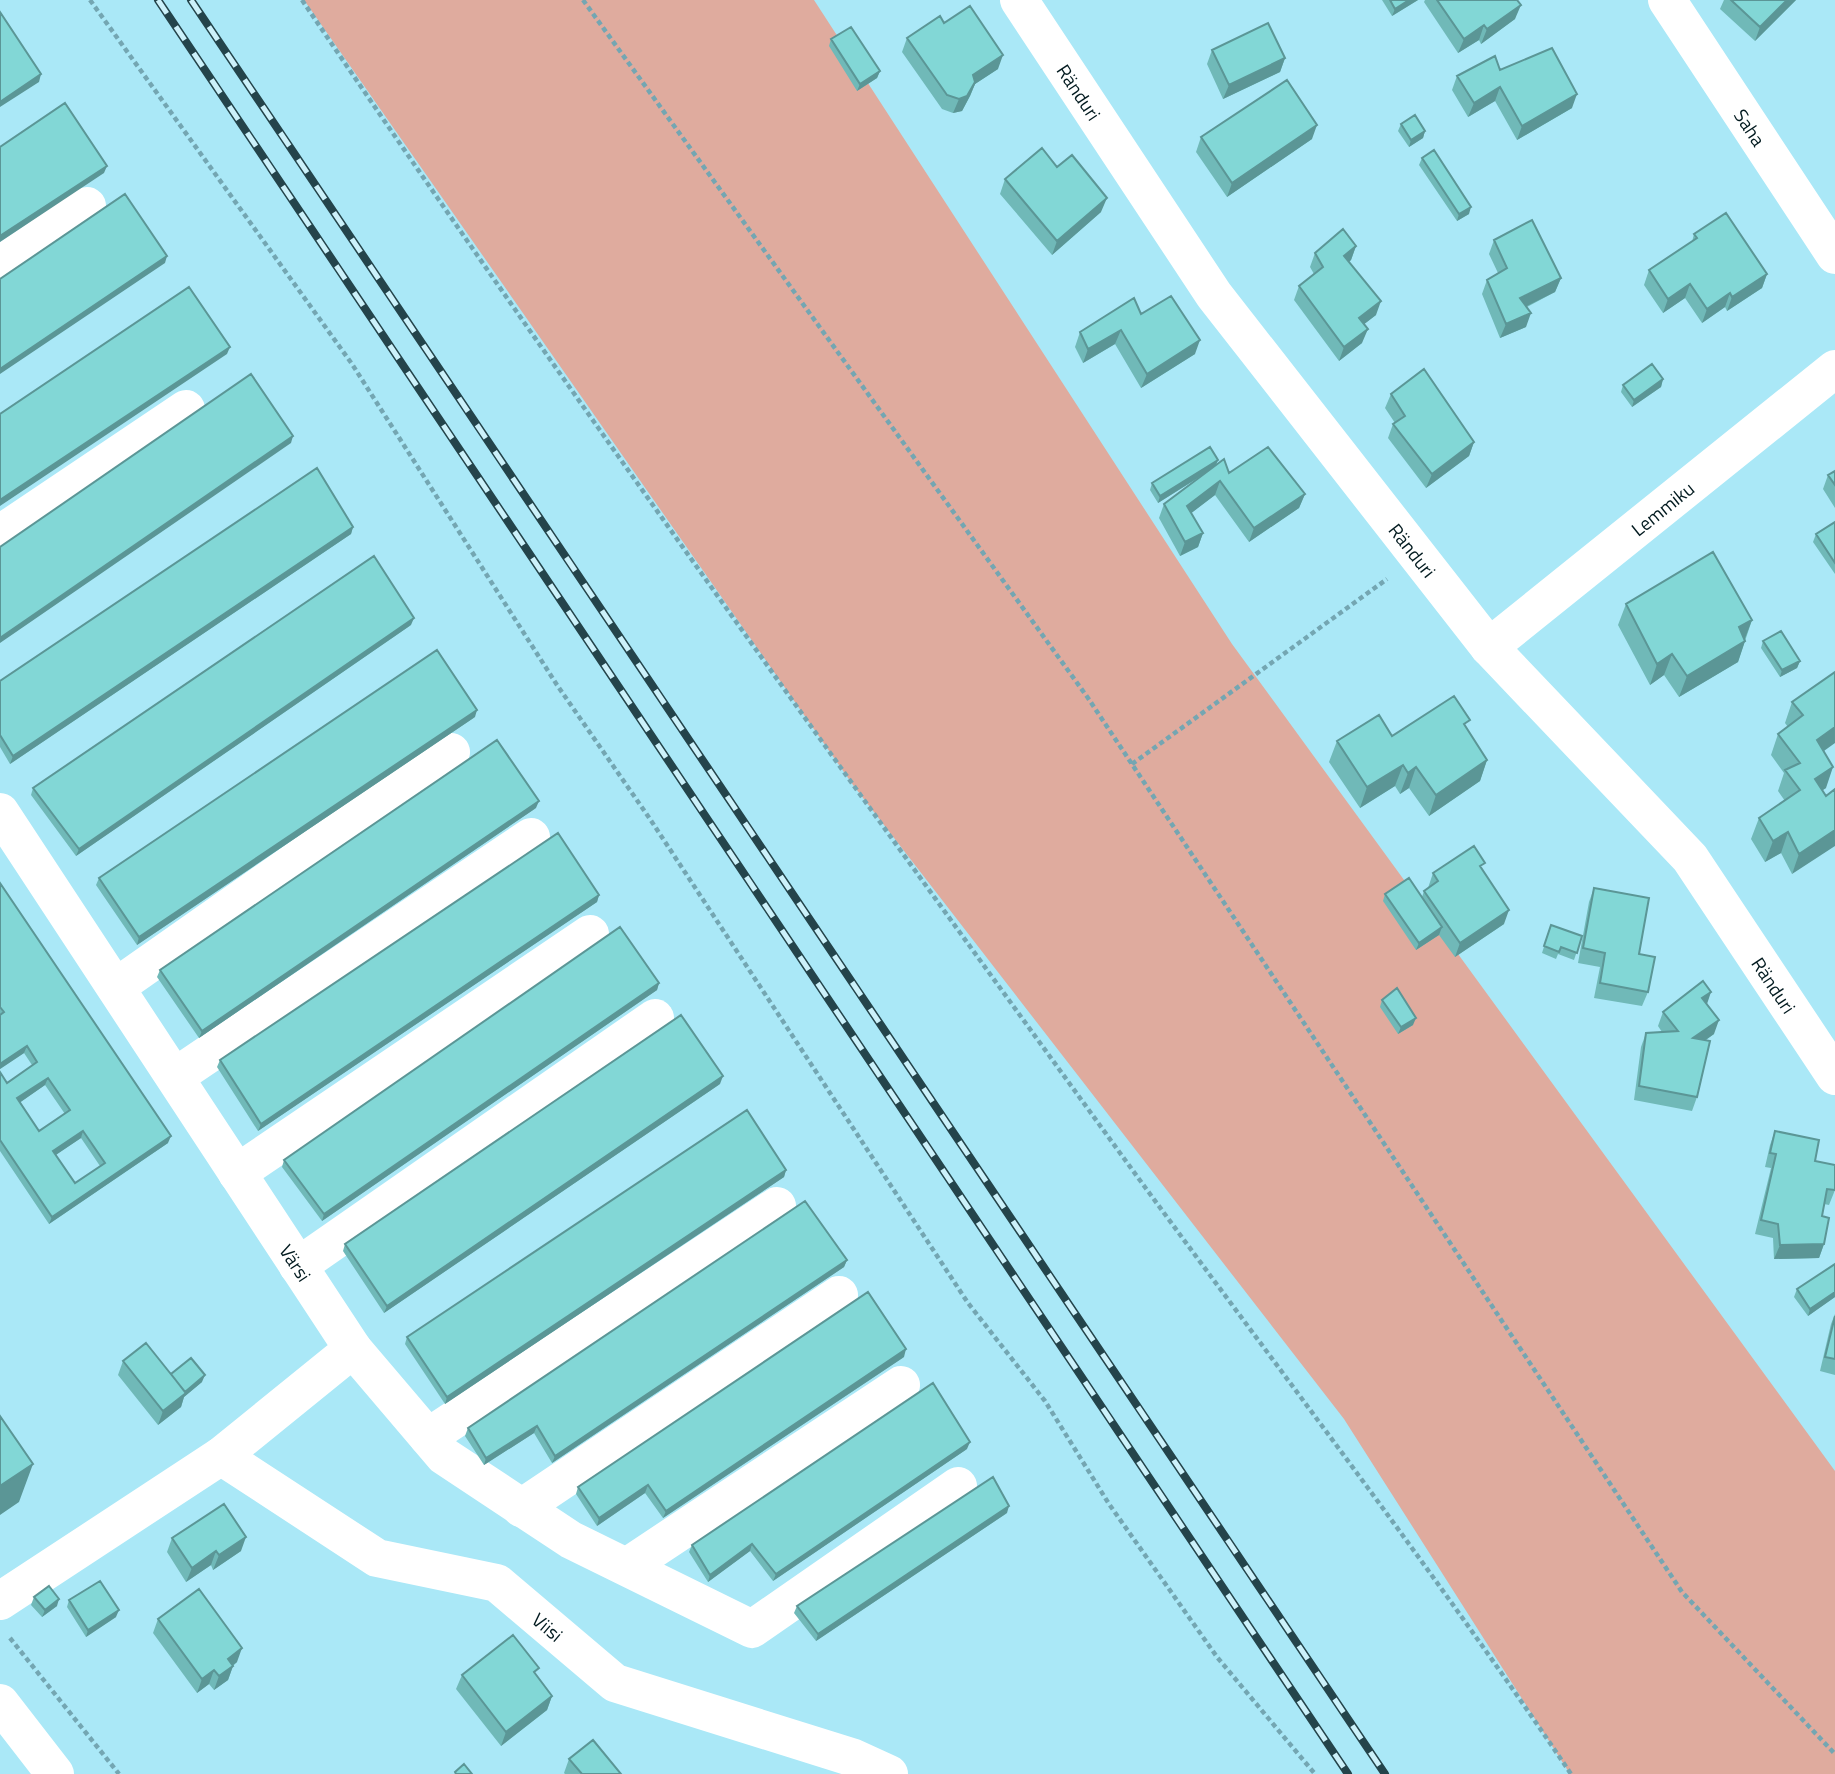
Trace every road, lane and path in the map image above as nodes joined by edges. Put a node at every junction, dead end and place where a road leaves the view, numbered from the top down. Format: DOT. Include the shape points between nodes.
graph roads {
  1 [pos="90,0"];
  2 [pos="302,0"];
  3 [pos="583,0"];
  4 [pos="1018,0"];
  5 [pos="1667,0"];
  6 [pos="87,206"];
  7 [pos="1835,255"];
  8 [pos="0,265"];
  9 [pos="1835,369"];
  10 [pos="186,409"];
  11 [pos="0,534"];
  12 [pos="1419,556"];
  13 [pos="1489,647"];
  14 [pos="451,752"];
  15 [pos="1132,764"];
  16 [pos="0,812"];
  17 [pos="531,837"];
  18 [pos="590,934"];
  19 [pos="116,987"];
  20 [pos="655,1018"];
  21 [pos="176,1076"];
  22 [pos="1835,1076"];
  23 [pos="237,1173"];
  24 [pos="777,1206"];
  25 [pos="298,1266"];
  26 [pos="839,1295"];
  27 [pos="353,1349"];
  28 [pos="901,1385"];
  29 [pos="428,1437"];
  30 [pos="221,1456"];
  31 [pos="958,1486"];
  32 [pos="521,1508"];
  33 [pos="628,1566"];
  34 [pos="0,1601"];
  35 [pos="25,1658"];
  36 [pos="0,1703"];
  37 [pos="1835,1754"];
  38 [pos="55,1774"];
  39 [pos="119,1774"];
  40 [pos="889,1774"];
  41 [pos="1315,1774"];
  42 [pos="1570,1774"];
  1 -- 41 [label="path" via="352,364 557,685 968,1303 1045,1401 1109,1504 1217,1657"];
  2 -- 42 [label="path" via="445,212 789,695 1475,1633"];
  3 -- 15 [label="path"];
  4 -- 12 [label="street, Ränduri" via="1214,295"];
  5 -- 7 [label="street, Saha"];
  6 -- 8 [label="street"];
  9 -- 13 [label="street, Lemmiku"];
  10 -- 11 [label="street"];
  12 -- 13 [label="street, Ränduri"];
  12 -- 15 [label="path"];
  13 -- 22 [label="street, Ränduri" via="1690,858"];
  14 -- 19 [label="street"];
  15 -- 37 [label="path" via="1682,1592"];
  16 -- 19 [label="street, Värsi"];
  17 -- 21 [label="street"];
  18 -- 23 [label="street"];
  19 -- 21 [label="street, Värsi"];
  20 -- 25 [label="street"];
  21 -- 23 [label="street, Värsi"];
  23 -- 25 [label="street, Värsi"];
  24 -- 29 [label="street"];
  25 -- 27 [label="street, Värsi"];
  26 -- 32 [label="street"];
  27 -- 29 [label="street, Värsi"];
  27 -- 30 [label="street"];
  28 -- 33 [label="street"];
  29 -- 32 [label="street, Värsi" via="444,1456"];
  30 -- 34 [label="street"];
  30 -- 40 [label="street, Viisi" via="377,1558 497,1583 615,1683"];
  31 -- 33 [label="street, Värsi" via="752,1629"];
  32 -- 33 [label="street, Värsi" via="571,1540"];
  35 -- 39 [label="path"];
  36 -- 38 [label="street"];
}
